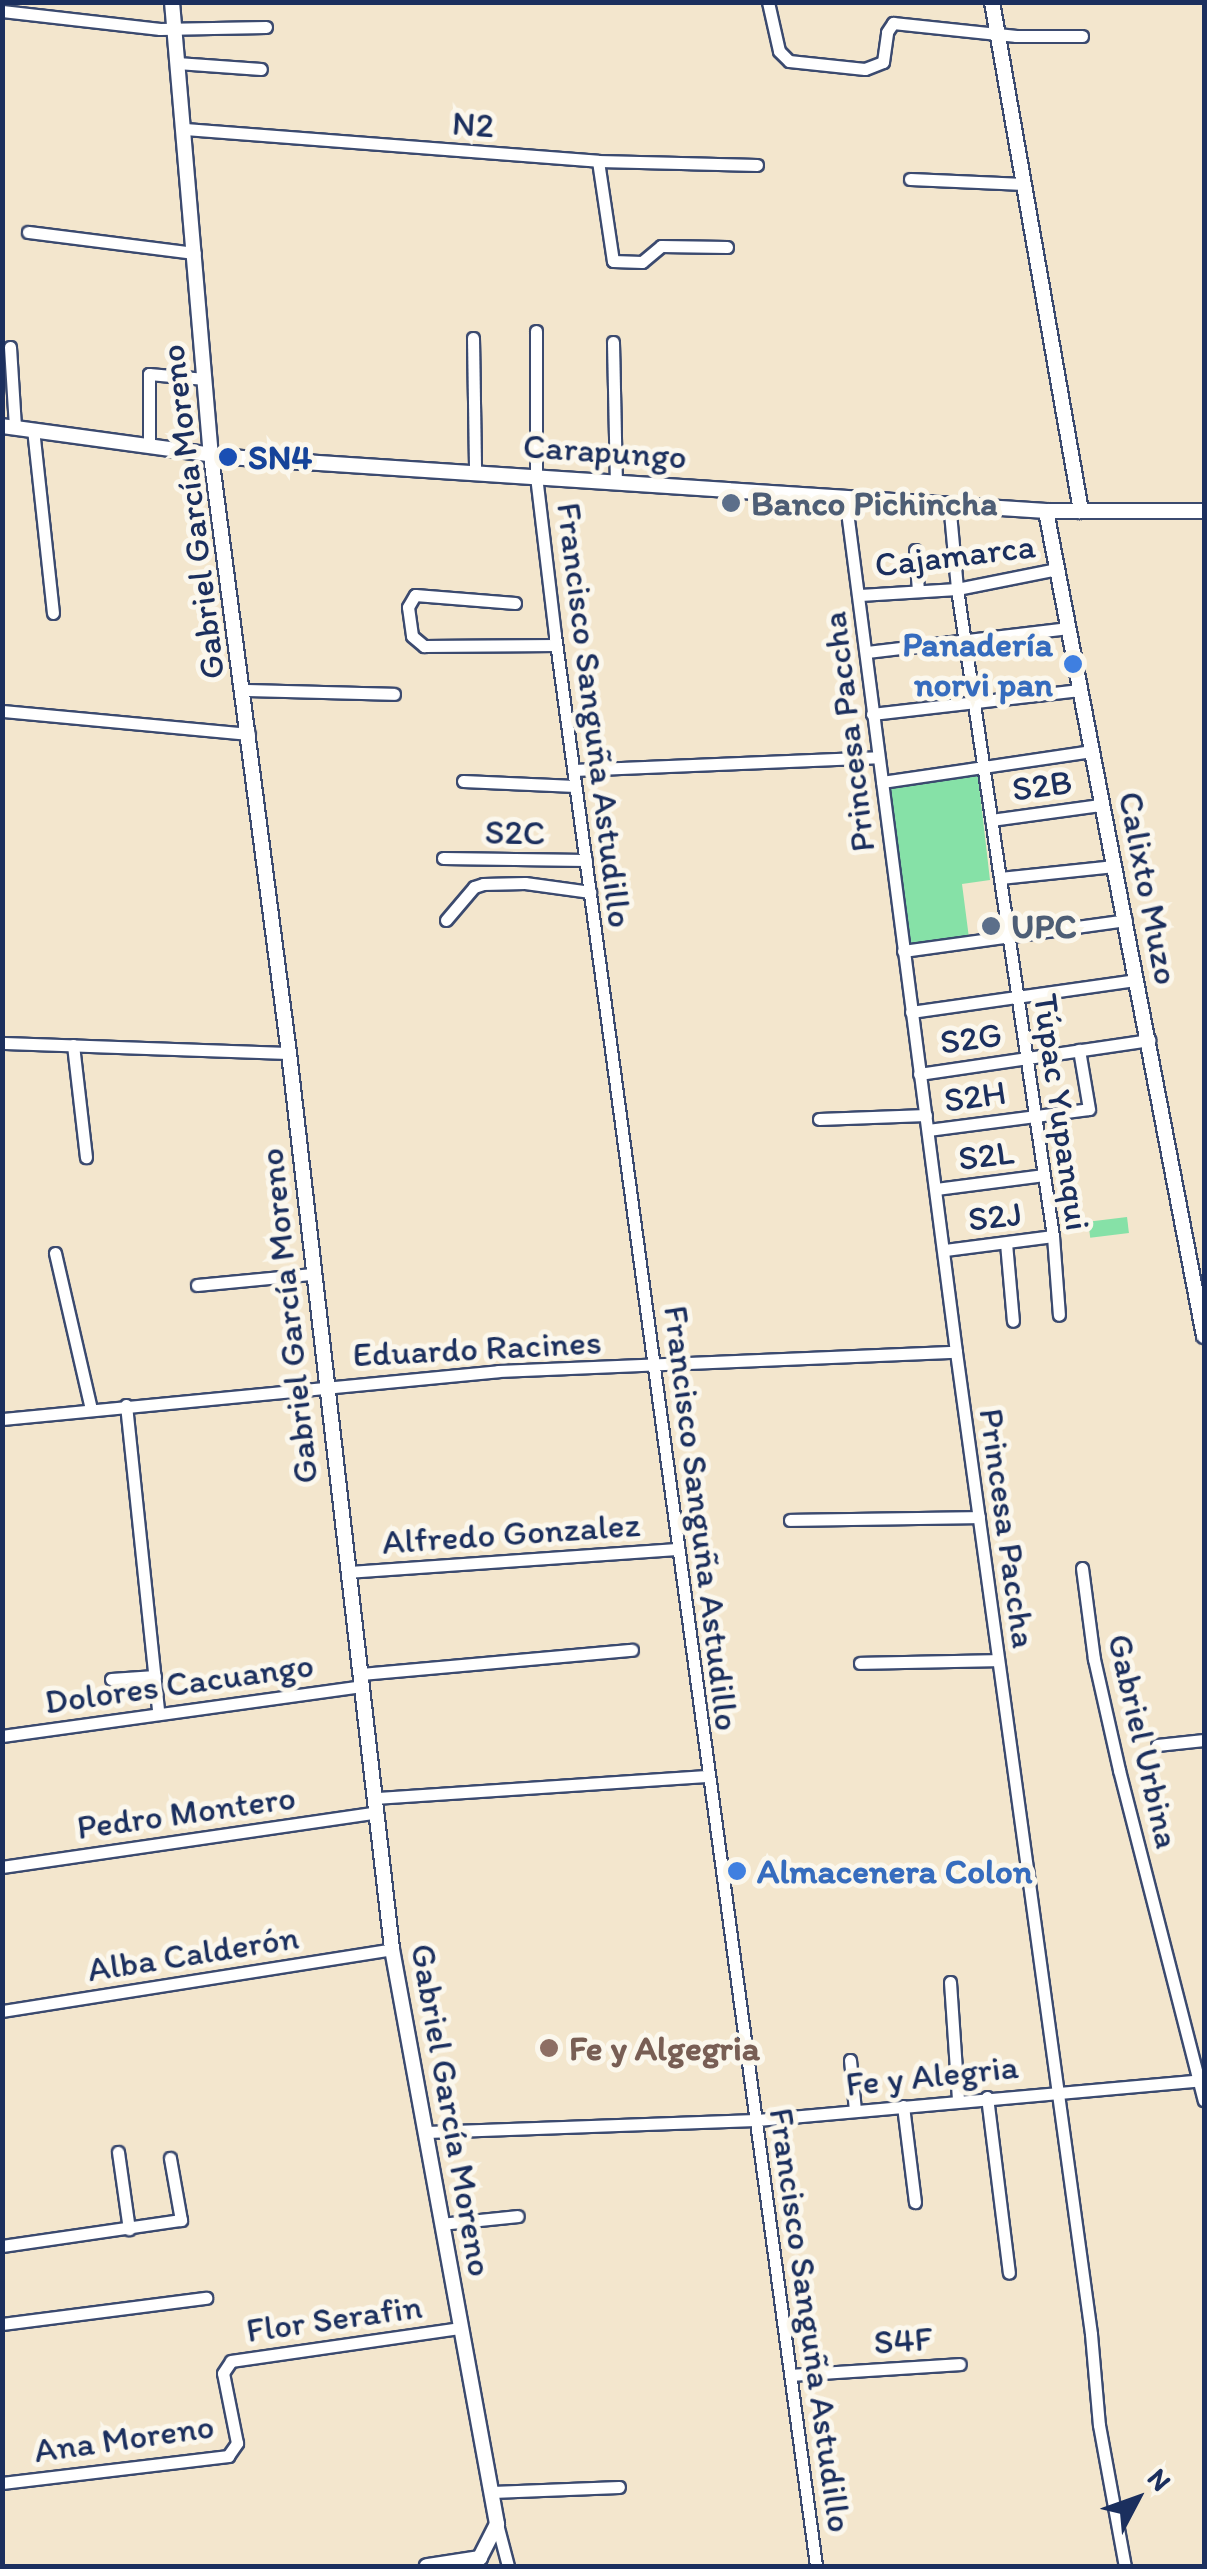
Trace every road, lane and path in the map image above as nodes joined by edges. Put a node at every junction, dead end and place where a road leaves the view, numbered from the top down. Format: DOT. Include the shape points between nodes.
graph roads {
  1 [pos="172,2"];
  2 [pos="768,2"];
  3 [pos="992,2"];
  4 [pos="2,11"];
  5 [pos="266,27"];
  6 [pos="175,29"];
  7 [pos="997,33"];
  8 [pos="1082,36"];
  9 [pos="178,63"];
  10 [pos="261,69"];
  11 [pos="185,128"];
  12 [pos="598,161"];
  13 [pos="757,165"];
  14 [pos="910,179"];
  15 [pos="1024,184"];
  16 [pos="28,232"];
  17 [pos="726,246"];
  18 [pos="195,253"];
  19 [pos="536,331"];
  20 [pos="474,338"];
  21 [pos="613,342"];
  22 [pos="10,347"];
  23 [pos="205,380"];
  24 [pos="8,426"];
  25 [pos="33,429"];
  26 [pos="149,446"];
  27 [pos="211,456"];
  28 [pos="475,472"];
  29 [pos="536,476"];
  30 [pos="616,481"];
  31 [pos="845,496"];
  32 [pos="948,502"];
  33 [pos="1046,511"];
  34 [pos="1082,511"];
  35 [pos="1204,511"];
  36 [pos="916,550"];
  37 [pos="1058,569"];
  38 [pos="957,588"];
  39 [pos="918,591"];
  40 [pos="860,595"];
  41 [pos="515,602"];
  42 [pos="53,613"];
  43 [pos="1069,628"];
  44 [pos="965,642"];
  45 [pos="556,645"];
  46 [pos="867,652"];
  47 [pos="243,690"];
  48 [pos="1080,690"];
  49 [pos="394,694"];
  50 [pos="974,705"];
  51 [pos="2,711"];
  52 [pos="872,714"];
  53 [pos="249,734"];
  54 [pos="1092,750"];
  55 [pos="878,757"];
  56 [pos="984,768"];
  57 [pos="573,770"];
  58 [pos="463,781"];
  59 [pos="882,782"];
  60 [pos="575,786"];
  61 [pos="1100,805"];
  62 [pos="992,820"];
  63 [pos="443,858"];
  64 [pos="586,860"];
  65 [pos="1114,866"];
  66 [pos="1000,878"];
  67 [pos="590,892"];
  68 [pos="446,920"];
  69 [pos="1126,920"];
  70 [pos="1008,936"];
  71 [pos="902,952"];
  72 [pos="1136,980"];
  73 [pos="1017,996"];
  74 [pos="912,1012"];
  75 [pos="1150,1040"];
  76 [pos="2,1043"];
  77 [pos="73,1046"];
  78 [pos="1079,1050"];
  79 [pos="289,1053"];
  80 [pos="1026,1058"];
  81 [pos="919,1074"];
  82 [pos="926,1115"];
  83 [pos="1035,1116"];
  84 [pos="818,1119"];
  85 [pos="928,1130"];
  86 [pos="86,1158"];
  87 [pos="1044,1175"];
  88 [pos="936,1189"];
  89 [pos="1053,1236"];
  90 [pos="1006,1242"];
  91 [pos="945,1250"];
  92 [pos="55,1253"];
  93 [pos="312,1274"];
  94 [pos="196,1285"];
  95 [pos="1060,1315"];
  96 [pos="1014,1321"];
  97 [pos="1204,1336"];
  98 [pos="956,1352"];
  99 [pos="656,1366"];
  100 [pos="324,1385"];
  101 [pos="126,1405"];
  102 [pos="91,1409"];
  103 [pos="2,1419"];
  104 [pos="979,1517"];
  105 [pos="790,1520"];
  106 [pos="678,1549"];
  107 [pos="1082,1568"];
  108 [pos="348,1572"];
  109 [pos="632,1650"];
  110 [pos="998,1660"];
  111 [pos="860,1662"];
  112 [pos="155,1676"];
  113 [pos="112,1679"];
  114 [pos="362,1680"];
  115 [pos="158,1711"];
  116 [pos="2,1736"];
  117 [pos="1204,1740"];
  118 [pos="1157,1745"];
  119 [pos="708,1776"];
  120 [pos="376,1805"];
  121 [pos="2,1867"];
  122 [pos="392,1948"];
  123 [pos="950,1982"];
  124 [pos="2,2011"];
  125 [pos="850,2060"];
  126 [pos="1202,2080"];
  127 [pos="1058,2090"];
  128 [pos="986,2097"];
  129 [pos="958,2100"];
  130 [pos="1204,2100"];
  131 [pos="902,2106"];
  132 [pos="854,2110"];
  133 [pos="757,2120"];
  134 [pos="425,2132"];
  135 [pos="118,2152"];
  136 [pos="170,2158"];
  137 [pos="915,2202"];
  138 [pos="518,2216"];
  139 [pos="441,2224"];
  140 [pos="128,2230"];
  141 [pos="2,2246"];
  142 [pos="1009,2274"];
  143 [pos="206,2298"];
  144 [pos="2,2324"];
  145 [pos="460,2328"];
  146 [pos="960,2364"];
  147 [pos="223,2373"];
  148 [pos="791,2375"];
  149 [pos="2,2483"];
  150 [pos="619,2487"];
  151 [pos="492,2492"];
  152 [pos="497,2524"];
  153 [pos="427,2566"];
  154 [pos="508,2566"];
  155 [pos="816,2566"];
  156 [pos="1125,2566"];
  1 -- 6 [label="street, Gabriel García Moreno"];
  2 -- 7 [label="street" via="779,51 789,61 879,67 894,23"];
  3 -- 7 [label="street"];
  4 -- 6 [label="street"];
  5 -- 6 [label="street"];
  6 -- 9 [label="street, Gabriel García Moreno"];
  7 -- 8 [label="street"];
  7 -- 15 [label="street"];
  9 -- 10 [label="street"];
  9 -- 11 [label="street, Gabriel García Moreno"];
  11 -- 12 [label="street, N2"];
  11 -- 18 [label="street, Gabriel García Moreno"];
  12 -- 13 [label="street, N2"];
  12 -- 17 [label="street" via="614,261 642,262 661,246"];
  14 -- 15 [label="street"];
  15 -- 34 [label="street"];
  16 -- 18 [label="street"];
  18 -- 23 [label="street, Gabriel García Moreno"];
  19 -- 29 [label="street, Francisco Sanguña Astudillo"];
  20 -- 28 [label="street"];
  21 -- 30 [label="street"];
  22 -- 24 [label="street"];
  23 -- 26 [label="street" via="149,374"];
  23 -- 27 [label="street, Gabriel García Moreno"];
  24 -- 25 [label="street, Carapungo"];
  25 -- 26 [label="street, Carapungo"];
  25 -- 42 [label="street"];
  26 -- 27 [label="street, Carapungo"];
  27 -- 28 [label="street, Carapungo"];
  27 -- 47 [label="street, Gabriel García Moreno"];
  28 -- 29 [label="street, Carapungo"];
  29 -- 30 [label="street, Carapungo"];
  29 -- 45 [label="street, Francisco Sanguña Astudillo"];
  30 -- 31 [label="street, Carapungo"];
  31 -- 32 [label="street, Carapungo"];
  31 -- 40 [label="street, Princesa Paccha"];
  32 -- 33 [label="street, Carapungo"];
  32 -- 38 [label="street, Túpac Yupanqui"];
  33 -- 34 [label="street, Carapungo"];
  33 -- 37 [label="street, Calixto Muzo"];
  34 -- 35 [label="street, Carapungo"];
  36 -- 39 [label="street"];
  37 -- 38 [label="street, Cajamarca"];
  37 -- 43 [label="street, Calixto Muzo"];
  38 -- 39 [label="street, Cajamarca"];
  38 -- 44 [label="street, Túpac Yupanqui"];
  39 -- 40 [label="street, Cajamarca"];
  40 -- 46 [label="street, Princesa Paccha"];
  41 -- 45 [label="street" via="414,594 408,608 412,636 424,646"];
  43 -- 44 [label="street"];
  43 -- 48 [label="street, Calixto Muzo"];
  44 -- 46 [label="street"];
  44 -- 50 [label="street, Túpac Yupanqui"];
  45 -- 57 [label="street, Francisco Sanguña Astudillo"];
  46 -- 52 [label="street, Princesa Paccha"];
  47 -- 49 [label="street"];
  47 -- 53 [label="street, Gabriel García Moreno"];
  48 -- 50 [label="street"];
  48 -- 54 [label="street, Calixto Muzo"];
  50 -- 52 [label="street"];
  50 -- 56 [label="street, Túpac Yupanqui"];
  51 -- 53 [label="street"];
  52 -- 55 [label="street, Princesa Paccha"];
  53 -- 79 [label="street, Gabriel García Moreno"];
  54 -- 56 [label="street"];
  54 -- 61 [label="street, Calixto Muzo"];
  55 -- 57 [label="street"];
  55 -- 59 [label="street, Princesa Paccha"];
  56 -- 59 [label="street"];
  56 -- 62 [label="street, Túpac Yupanqui"];
  57 -- 60 [label="street, Francisco Sanguña Astudillo"];
  58 -- 60 [label="street"];
  59 -- 71 [label="street, Princesa Paccha"];
  60 -- 64 [label="street, Francisco Sanguña Astudillo"];
  61 -- 62 [label="street, S2B"];
  61 -- 65 [label="street, Calixto Muzo"];
  62 -- 66 [label="street, Túpac Yupanqui"];
  63 -- 64 [label="street, S2C"];
  64 -- 67 [label="street, Francisco Sanguña Astudillo"];
  65 -- 66 [label="street"];
  65 -- 69 [label="street, Calixto Muzo"];
  66 -- 70 [label="street, Túpac Yupanqui"];
  67 -- 68 [label="street" via="484,884"];
  67 -- 99 [label="street, Francisco Sanguña Astudillo"];
  69 -- 70 [label="street"];
  69 -- 72 [label="street, Calixto Muzo"];
  70 -- 71 [label="street"];
  70 -- 73 [label="street, Túpac Yupanqui"];
  71 -- 74 [label="street, Princesa Paccha"];
  72 -- 73 [label="street"];
  72 -- 75 [label="street, Calixto Muzo"];
  73 -- 74 [label="street"];
  73 -- 80 [label="street, Túpac Yupanqui"];
  74 -- 81 [label="street, Princesa Paccha"];
  75 -- 78 [label="street, S2G"];
  75 -- 97 [label="street, Calixto Muzo"];
  76 -- 77 [label="street"];
  77 -- 79 [label="street"];
  77 -- 86 [label="street"];
  78 -- 80 [label="street, S2G"];
  78 -- 83 [label="street, S2H" via="1088,1109"];
  79 -- 93 [label="street, Gabriel García Moreno"];
  80 -- 81 [label="street, S2G"];
  80 -- 83 [label="street, Túpac Yupanqui"];
  81 -- 82 [label="street, Princesa Paccha"];
  82 -- 84 [label="street"];
  82 -- 85 [label="street, Princesa Paccha"];
  83 -- 85 [label="street, S2H"];
  83 -- 87 [label="street, Túpac Yupanqui"];
  85 -- 88 [label="street, Princesa Paccha"];
  87 -- 88 [label="street, S2L"];
  87 -- 89 [label="street, Túpac Yupanqui"];
  88 -- 91 [label="street, Princesa Paccha"];
  89 -- 90 [label="street, S2J"];
  89 -- 95 [label="street, Túpac Yupanqui"];
  90 -- 91 [label="street, S2J"];
  90 -- 96 [label="street"];
  91 -- 98 [label="street, Princesa Paccha"];
  92 -- 102 [label="street"];
  93 -- 94 [label="street"];
  93 -- 100 [label="street, Gabriel García Moreno"];
  98 -- 99 [label="street, Eduardo Racines"];
  98 -- 104 [label="street, Princesa Paccha"];
  99 -- 100 [label="street, Eduardo Racines"];
  99 -- 106 [label="street, Francisco Sanguña Astudillo"];
  100 -- 101 [label="street, Eduardo Racines"];
  100 -- 108 [label="street, Gabriel García Moreno"];
  101 -- 102 [label="street, Eduardo Racines"];
  101 -- 112 [label="street"];
  102 -- 103 [label="street, Eduardo Racines"];
  104 -- 105 [label="street"];
  104 -- 110 [label="street, Princesa Paccha"];
  106 -- 108 [label="street, Alfredo Gonzalez"];
  106 -- 119 [label="street, Francisco Sanguña Astudillo"];
  107 -- 126 [label="street, Gabriel Urbina" via="1119,1770"];
  108 -- 114 [label="street, Gabriel García Moreno"];
  109 -- 114 [label="street, Dolores Cacuango"];
  110 -- 111 [label="street"];
  110 -- 127 [label="street, Princesa Paccha"];
  112 -- 113 [label="street"];
  112 -- 115 [label="street"];
  114 -- 115 [label="street, Dolores Cacuango"];
  114 -- 120 [label="street, Gabriel García Moreno"];
  115 -- 116 [label="street, Dolores Cacuango"];
  117 -- 118 [label="street"];
  119 -- 120 [label="street, Pedro Montero"];
  119 -- 133 [label="street, Francisco Sanguña Astudillo"];
  120 -- 121 [label="street, Pedro Montero"];
  120 -- 122 [label="street, Gabriel García Moreno"];
  122 -- 124 [label="street, Alba Calderón"];
  122 -- 134 [label="street, Gabriel García Moreno"];
  123 -- 129 [label="street"];
  125 -- 132 [label="street"];
  126 -- 127 [label="street, Fe y Alegria"];
  126 -- 130 [label="street, Gabriel Urbina"];
  127 -- 128 [label="street, Fe y Alegria"];
  127 -- 156 [label="street, Princesa Paccha" via="1100,2425"];
  128 -- 129 [label="street, Fe y Alegria"];
  128 -- 142 [label="street"];
  129 -- 131 [label="street, Fe y Alegria"];
  131 -- 132 [label="street, Fe y Alegria"];
  131 -- 137 [label="street"];
  132 -- 133 [label="street, Fe y Alegria"];
  133 -- 134 [label="street, Fe y Alegria"];
  133 -- 148 [label="street, Francisco Sanguña Astudillo"];
  134 -- 139 [label="street, Gabriel García Moreno"];
  135 -- 140 [label="street"];
  136 -- 140 [label="street" via="181,2220"];
  138 -- 139 [label="street"];
  139 -- 145 [label="street, Gabriel García Moreno"];
  140 -- 141 [label="street"];
  143 -- 144 [label="street"];
  145 -- 147 [label="street, Flor Serafin" via="230,2361"];
  145 -- 151 [label="street, Gabriel García Moreno"];
  146 -- 148 [label="street, S4F"];
  147 -- 149 [label="street, Ana Moreno" via="236,2442 228,2456"];
  148 -- 155 [label="street, Francisco Sanguña Astudillo"];
  150 -- 151 [label="street"];
  151 -- 152 [label="street, Gabriel García Moreno"];
  152 -- 153 [label="street" via="480,2558"];
  152 -- 154 [label="street"];
}
